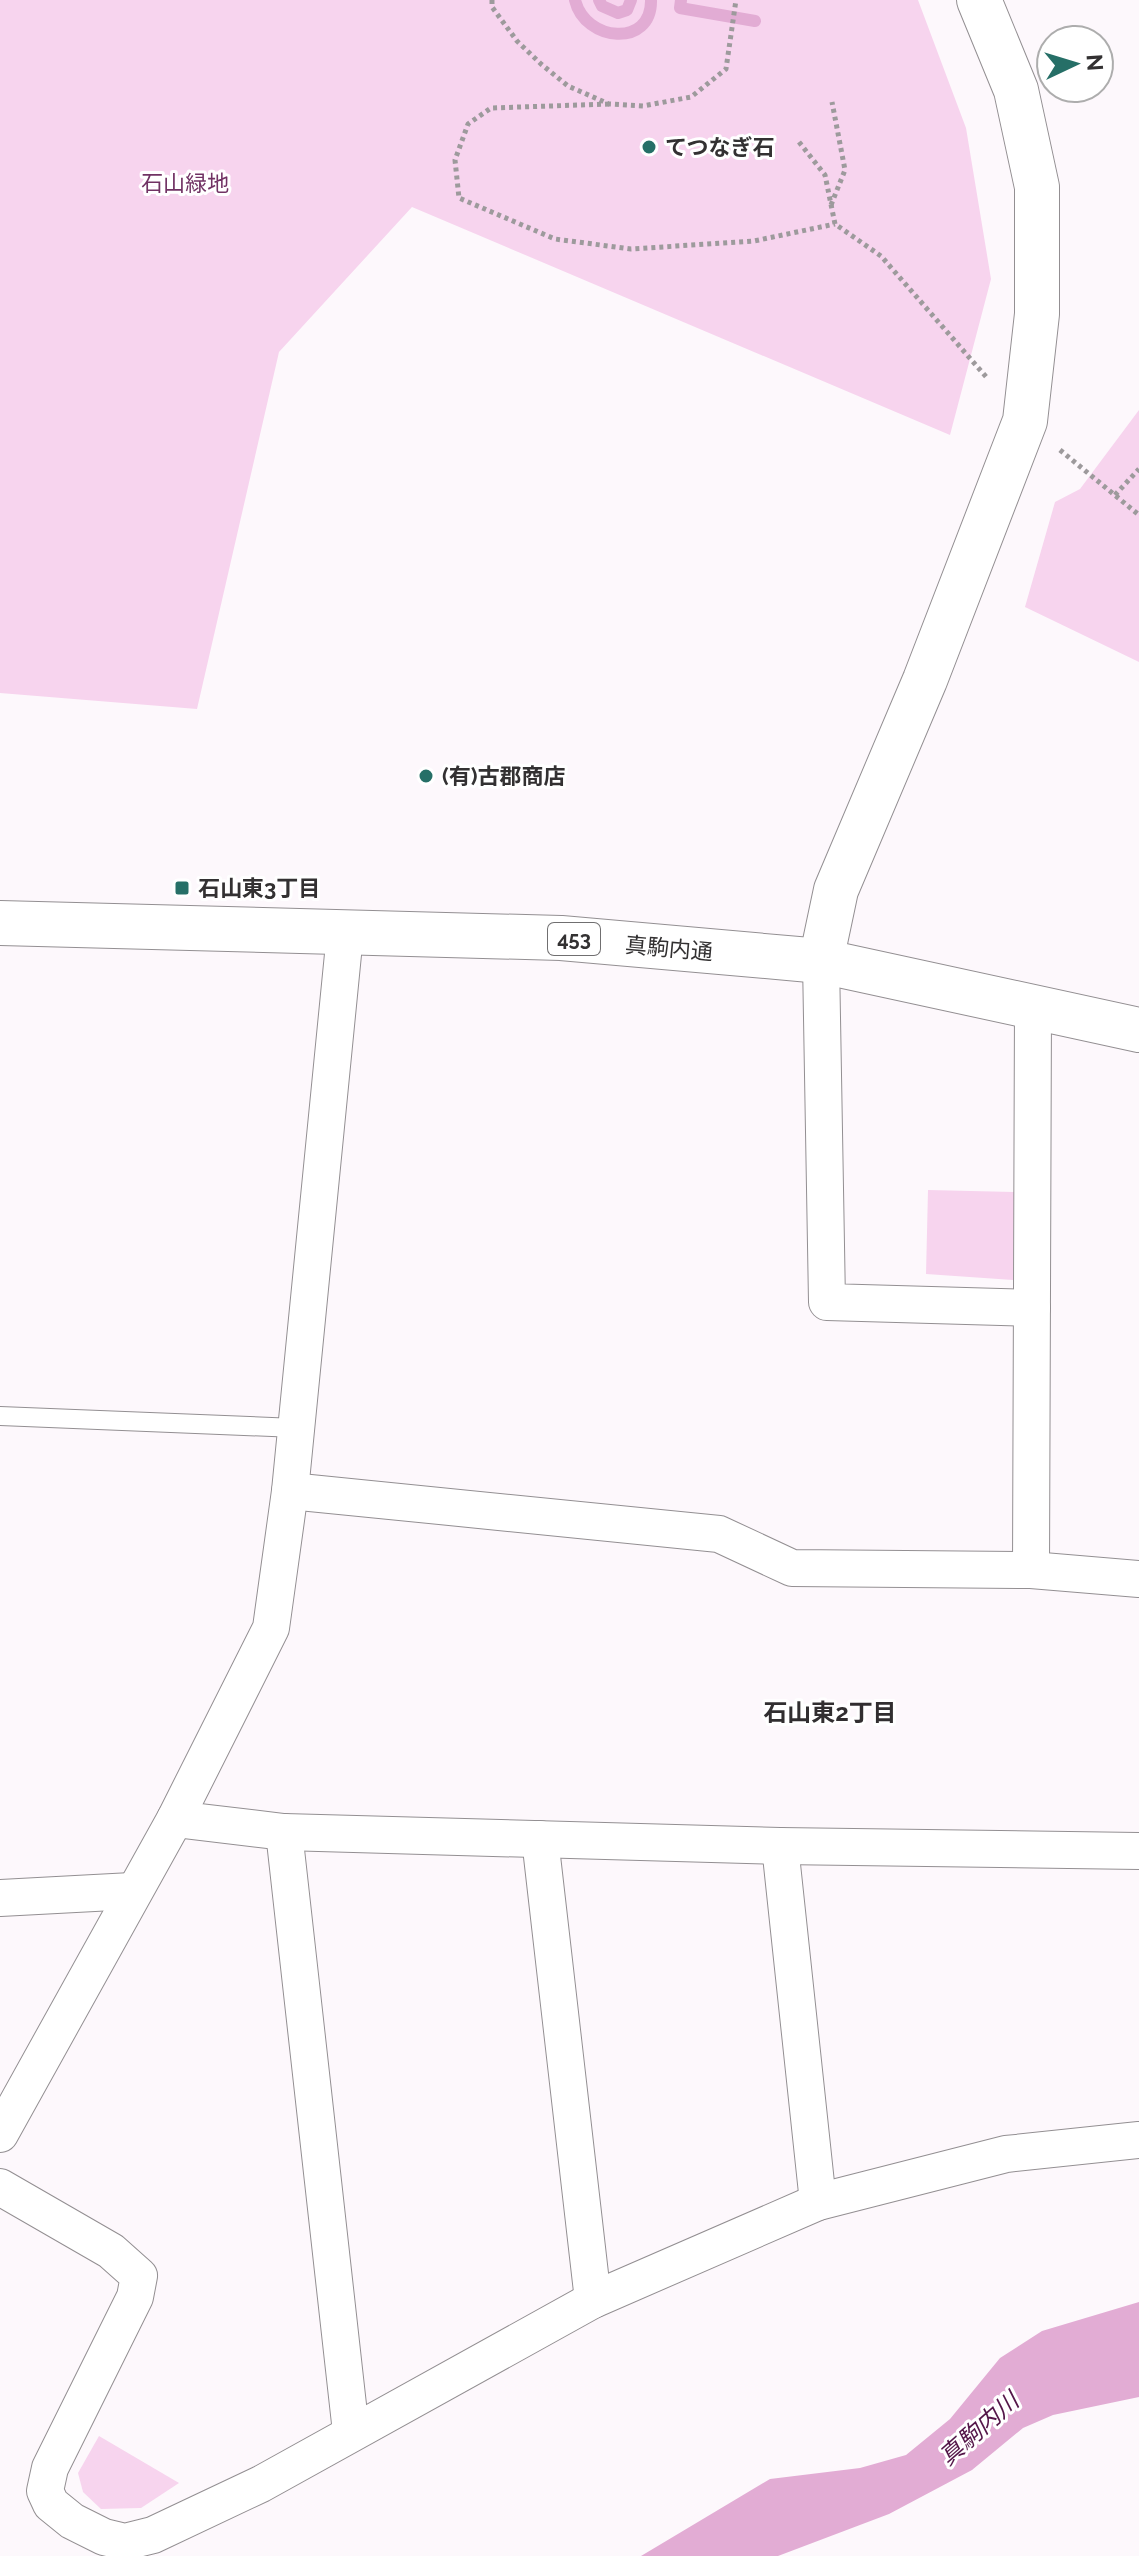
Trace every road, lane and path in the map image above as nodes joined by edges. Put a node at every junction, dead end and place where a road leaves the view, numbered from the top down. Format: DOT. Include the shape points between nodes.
graph roads {
  1 [pos="492,0"];
  2 [pos="736,0"];
  3 [pos="979,0"];
  4 [pos="832,102"];
  5 [pos="609,104"];
  6 [pos="799,142"];
  7 [pos="831,205"];
  8 [pos="835,224"];
  9 [pos="1025,421"];
  10 [pos="1139,469"];
  11 [pos="1115,495"];
  12 [pos="1139,515"];
  13 [pos="0,923"];
  14 [pos="345,934"];
  15 [pos="821,961"];
  16 [pos="1033,1008"];
  17 [pos="1139,1030"];
  18 [pos="1032,1308"];
  19 [pos="0,1416"];
  20 [pos="296,1428"];
  21 [pos="290,1491"];
  22 [pos="1031,1570"];
  23 [pos="1139,1579"];
  24 [pos="175,1819"];
  25 [pos="284,1832"];
  26 [pos="540,1839"];
  27 [pos="780,1846"];
  28 [pos="1139,1851"];
  29 [pos="132,1891"];
  30 [pos="0,1898"];
  31 [pos="0,2134"];
  32 [pos="1139,2140"];
  33 [pos="0,2187"];
  34 [pos="818,2202"];
  35 [pos="593,2300"];
  36 [pos="351,2432"];
  1 -- 5 [label="path" via="517,41 541,64 568,86"];
  2 -- 5 [label="path" via="726,69 691,97 643,106"];
  3 -- 9 [label="main road" via="1016,90 1037,187 1037,314"];
  4 -- 7 [label="path" via="845,170"];
  5 -- 8 [label="path" via="491,108 468,124 455,160 459,198 555,239 631,249 754,241"];
  6 -- 7 [label="path" via="825,175"];
  7 -- 8 [label="path"];
  8 -- 9 [label="path" via="881,256"];
  9 -- 11 [label="path"];
  9 -- 15 [label="main road" via="925,680 836,890"];
  10 -- 11 [label="path"];
  11 -- 12 [label="path"];
  13 -- 14 [label="main road, 真駒内通 / 453"];
  14 -- 15 [label="main road, 真駒内通 / 453" via="561,938"];
  14 -- 20 [label="street"];
  15 -- 16 [label="main road, 真駒内通 / 453"];
  15 -- 18 [label="street" via="827,1302"];
  16 -- 17 [label="main road, 真駒内通 / 453"];
  16 -- 18 [label="street"];
  18 -- 22 [label="street"];
  19 -- 20 [label="lane"];
  20 -- 21 [label="street"];
  21 -- 22 [label="street" via="719,1534 792,1568"];
  21 -- 24 [label="street" via="271,1628"];
  22 -- 23 [label="street"];
  24 -- 25 [label="street"];
  24 -- 29 [label="street"];
  25 -- 26 [label="street"];
  25 -- 36 [label="street"];
  26 -- 27 [label="street"];
  26 -- 35 [label="street"];
  27 -- 28 [label="street"];
  27 -- 34 [label="street"];
  29 -- 30 [label="street"];
  29 -- 31 [label="street"];
  32 -- 34 [label="street" via="1006,2154"];
  33 -- 36 [label="street" via="111,2251 139,2276 135,2297 50,2468 45,2491 51,2504 72,2521 125,2542 153,2535 261,2484"];
  34 -- 35 [label="street"];
  35 -- 36 [label="street"];
}
